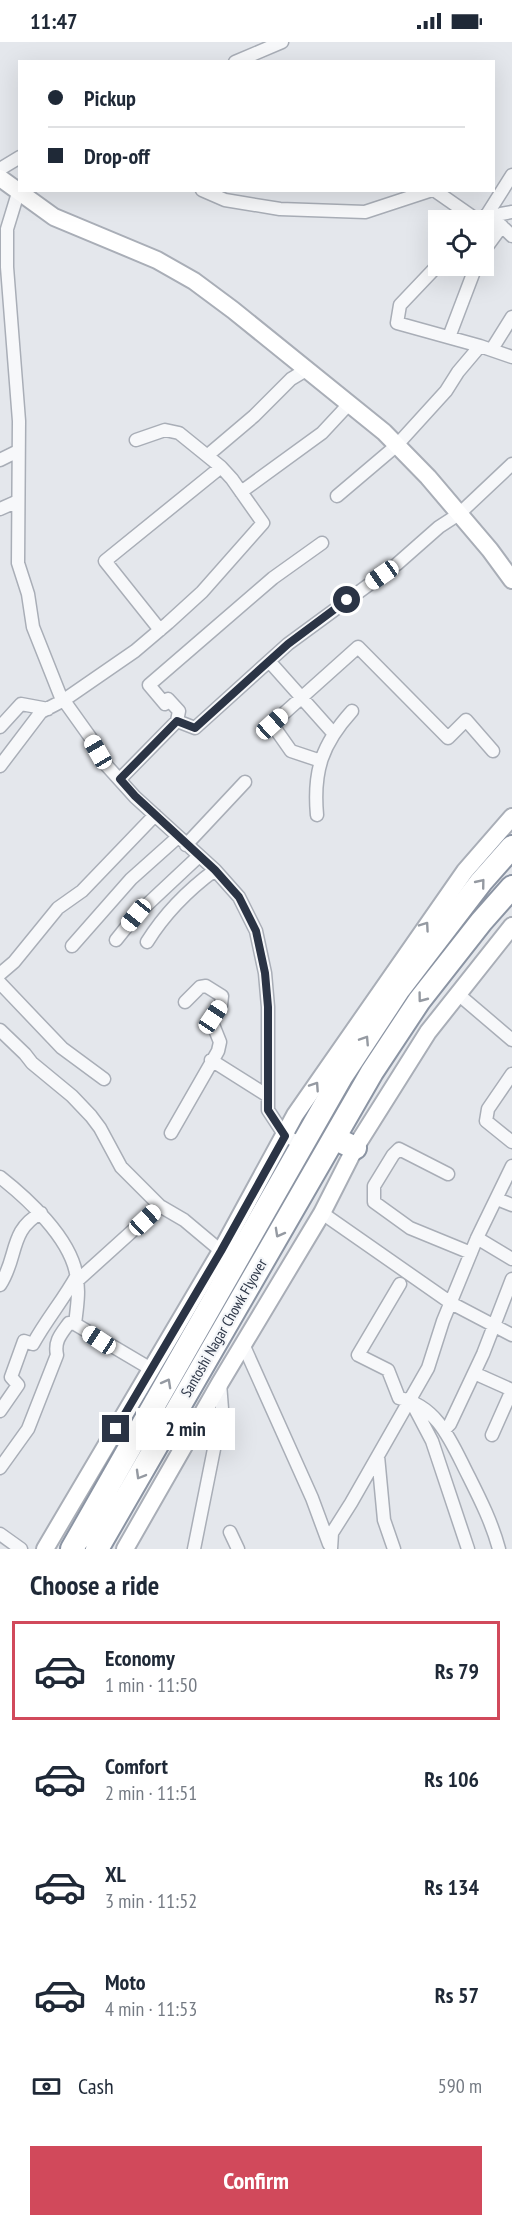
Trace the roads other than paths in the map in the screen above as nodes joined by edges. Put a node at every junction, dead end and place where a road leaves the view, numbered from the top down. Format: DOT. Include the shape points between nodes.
graph roads {
  1 [pos="282,42"];
  2 [pos="240,60"];
  3 [pos="18,158"];
  4 [pos="0,169"];
  5 [pos="512,175"];
  6 [pos="0,178"];
  7 [pos="207,192"];
  8 [pos="427,192"];
  9 [pos="437,192"];
  10 [pos="18,193"];
  11 [pos="470,210"];
  12 [pos="494,210"];
  13 [pos="512,212"];
  14 [pos="494,218"];
  15 [pos="494,223"];
  16 [pos="512,236"];
  17 [pos="428,276"];
  18 [pos="472,276"];
  19 [pos="512,317"];
  20 [pos="449,337"];
  21 [pos="486,347"];
  22 [pos="512,357"];
  23 [pos="306,370"];
  24 [pos="349,404"];
  25 [pos="136,440"];
  26 [pos="396,446"];
  27 [pos="18,451"];
  28 [pos="208,455"];
  29 [pos="0,460"];
  30 [pos="512,464"];
  31 [pos="220,467"];
  32 [pos="241,492"];
  33 [pos="337,495"];
  34 [pos="18,501"];
  35 [pos="0,509"];
  36 [pos="459,514"];
  37 [pos="322,543"];
  38 [pos="512,580"];
  39 [pos="160,630"];
  40 [pos="269,661"];
  41 [pos="302,698"];
  42 [pos="64,700"];
  43 [pos="48,709"];
  44 [pos="352,711"];
  45 [pos="3,719"];
  46 [pos="177,721"];
  47 [pos="334,734"];
  48 [pos="493,751"];
  49 [pos="321,761"];
  50 [pos="0,766"];
  51 [pos="120,779"];
  52 [pos="245,782"];
  53 [pos="155,815"];
  54 [pos="317,815"];
  55 [pos="512,817"];
  56 [pos="182,841"];
  57 [pos="512,848"];
  58 [pos="199,856"];
  59 [pos="215,870"];
  60 [pos="512,887"];
  61 [pos="512,926"];
  62 [pos="116,940"];
  63 [pos="147,942"];
  64 [pos="72,946"];
  65 [pos="0,974"];
  66 [pos="0,983"];
  67 [pos="458,994"];
  68 [pos="185,1002"];
  69 [pos="0,1030"];
  70 [pos="512,1040"];
  71 [pos="211,1060"];
  72 [pos="512,1074"];
  73 [pos="104,1079"];
  74 [pos="268,1096"];
  75 [pos="171,1133"];
  76 [pos="334,1138"];
  77 [pos="294,1140"];
  78 [pos="512,1142"];
  79 [pos="355,1148"];
  80 [pos="512,1166"];
  81 [pos="448,1174"];
  82 [pos="0,1177"];
  83 [pos="497,1198"];
  84 [pos="512,1205"];
  85 [pos="160,1206"];
  86 [pos="41,1213"];
  87 [pos="322,1213"];
  88 [pos="477,1238"];
  89 [pos="221,1251"];
  90 [pos="471,1253"];
  91 [pos="512,1259"];
  92 [pos="77,1278"];
  93 [pos="512,1279"];
  94 [pos="400,1284"];
  95 [pos="0,1285"];
  96 [pos="451,1303"];
  97 [pos="75,1324"];
  98 [pos="494,1326"];
  99 [pos="512,1335"];
  100 [pos="243,1344"];
  101 [pos="151,1370"];
  102 [pos="474,1373"];
  103 [pos="220,1383"];
  104 [pos="512,1390"];
  105 [pos="411,1400"];
  106 [pos="0,1411"];
  107 [pos="445,1429"];
  108 [pos="492,1435"];
  109 [pos="378,1456"];
  110 [pos="0,1468"];
  111 [pos="116,1494"];
  112 [pos="231,1532"];
  113 [pos="0,1534"];
  114 [pos="21,1549"];
  115 [pos="45,1549"];
  116 [pos="72,1549"];
  117 [pos="97,1549"];
  118 [pos="125,1549"];
  119 [pos="194,1549"];
  120 [pos="238,1549"];
  121 [pos="331,1549"];
  122 [pos="394,1549"];
  123 [pos="468,1549"];
  124 [pos="499,1549"];
  1 -- 2 [label="street"];
  3 -- 4 [label="street"];
  5 -- 12 [label="street"];
  6 -- 10 [label="street"];
  7 -- 8 [label="street" via="225,200 280,209 356,212"];
  9 -- 11 [label="street"];
  10 -- 23 [label="street" via="54,217 129,247 194,281"];
  10 -- 27 [label="street" via="8,229 7,258"];
  13 -- 14 [label="street"];
  15 -- 16 [label="street"];
  17 -- 20 [label="street" via="400,305 397,323"];
  18 -- 20 [label="street"];
  19 -- 21 [label="street"];
  20 -- 21 [label="street"];
  21 -- 22 [label="street"];
  21 -- 26 [label="street" via="458,372 446,391"];
  23 -- 24 [label="street"];
  23 -- 28 [label="street" via="291,379"];
  24 -- 26 [label="street"];
  24 -- 32 [label="street" via="322,433"];
  25 -- 28 [label="street" via="165,430 179,433"];
  26 -- 33 [label="street"];
  26 -- 36 [label="street"];
  27 -- 29 [label="street"];
  27 -- 34 [label="street"];
  28 -- 31 [label="street"];
  30 -- 36 [label="street"];
  31 -- 32 [label="street"];
  31 -- 39 [label="street" via="105,561"];
  32 -- 39 [label="street" via="262,523 202,592"];
  34 -- 35 [label="street"];
  34 -- 42 [label="street" via="18,563 33,627"];
  36 -- 38 [label="street"];
  36 -- 40 [label="street"];
  37 -- 46 [label="street" via="273,578 150,685 165,704 168,699 179,711"];
  39 -- 42 [label="street"];
  40 -- 41 [label="street"];
  40 -- 46 [label="street" via="195,728"];
  41 -- 47 [label="street"];
  41 -- 48 [label="street" via="358,646 448,738 466,720"];
  41 -- 49 [label="street" via="272,724 291,751"];
  42 -- 43 [label="street"];
  42 -- 51 [label="street" via="107,766"];
  43 -- 45 [label="street" via="21,704"];
  43 -- 50 [label="street" via="41,712"];
  44 -- 47 [label="street"];
  46 -- 51 [label="street"];
  47 -- 49 [label="street"];
  49 -- 54 [label="street" via="316,777"];
  51 -- 53 [label="street"];
  52 -- 56 [label="street"];
  53 -- 56 [label="street"];
  53 -- 65 [label="street" via="82,891 58,908 14,963"];
  77 -- 55 [label="street, one-way" via="295,1115 465,870"];
  56 -- 58 [label="street"];
  56 -- 64 [label="street" via="131,879"];
  77 -- 57 [label="highway, Santoshi Nagar Chowk Flyover, one-way" via="399,989"];
  58 -- 59 [label="street"];
  58 -- 62 [label="street" via="136,915"];
  59 -- 63 [label="street" via="177,903"];
  59 -- 74 [label="street" via="239,897 256,931 268,1007"];
  60 -- 76 [label="highway, Santoshi Nagar Chowk Flyover, one-way" via="419,1001"];
  61 -- 67 [label="street"];
  66 -- 73 [label="street" via="62,1048"];
  67 -- 70 [label="street"];
  67 -- 79 [label="street"];
  68 -- 71 [label="street" via="206,986 222,996 212,1022 220,1042"];
  69 -- 85 [label="street" via="91,1116 120,1167"];
  71 -- 74 [label="street"];
  71 -- 75 [label="street"];
  72 -- 78 [label="street" via="488,1109 486,1121"];
  74 -- 77 [label="street" via="268,1110"];
  76 -- 79 [label="highway"];
  76 -- 111 [label="highway, Santoshi Nagar Chowk Flyover, one-way"];
  77 -- 89 [label="street"];
  111 -- 77 [label="highway, Santoshi Nagar Chowk Flyover, one-way"];
  79 -- 87 [label="street"];
  80 -- 83 [label="street"];
  81 -- 90 [label="street" via="399,1149 374,1186 374,1202 410,1228"];
  82 -- 86 [label="street"];
  83 -- 84 [label="street"];
  83 -- 88 [label="street"];
  85 -- 89 [label="street"];
  85 -- 92 [label="street"];
  86 -- 92 [label="street" via="62,1243"];
  86 -- 95 [label="street" via="29,1219 20,1231 13,1260"];
  87 -- 96 [label="street"];
  87 -- 100 [label="street"];
  88 -- 90 [label="street"];
  88 -- 91 [label="street"];
  89 -- 101 [label="street"];
  90 -- 96 [label="street"];
  92 -- 97 [label="street"];
  92 -- 106 [label="street" via="33,1344 24,1341 11,1377 18,1384"];
  93 -- 98 [label="street"];
  94 -- 105 [label="street" via="358,1355 388,1370 399,1398"];
  96 -- 98 [label="street"];
  96 -- 105 [label="street" via="428,1368"];
  97 -- 101 [label="street"];
  97 -- 110 [label="street" via="69,1323 58,1338 57,1355 35,1414"];
  98 -- 99 [label="street"];
  98 -- 102 [label="street"];
  100 -- 103 [label="street"];
  100 -- 121 [label="street"];
  101 -- 115 [label="street"];
  102 -- 104 [label="street"];
  102 -- 107 [label="street"];
  103 -- 118 [label="street"];
  103 -- 119 [label="street" via="222,1409"];
  104 -- 108 [label="street"];
  105 -- 107 [label="street"];
  105 -- 109 [label="street"];
  105 -- 123 [label="street" via="432,1441"];
  107 -- 124 [label="street" via="482,1502"];
  109 -- 121 [label="street" via="332,1533"];
  109 -- 122 [label="street" via="384,1520"];
  111 -- 116 [label="highway, Santoshi Nagar Chowk Flyover"];
  111 -- 117 [label="highway, Santoshi Nagar Chowk Flyover"];
  112 -- 120 [label="street"];
  113 -- 114 [label="street"];
}
